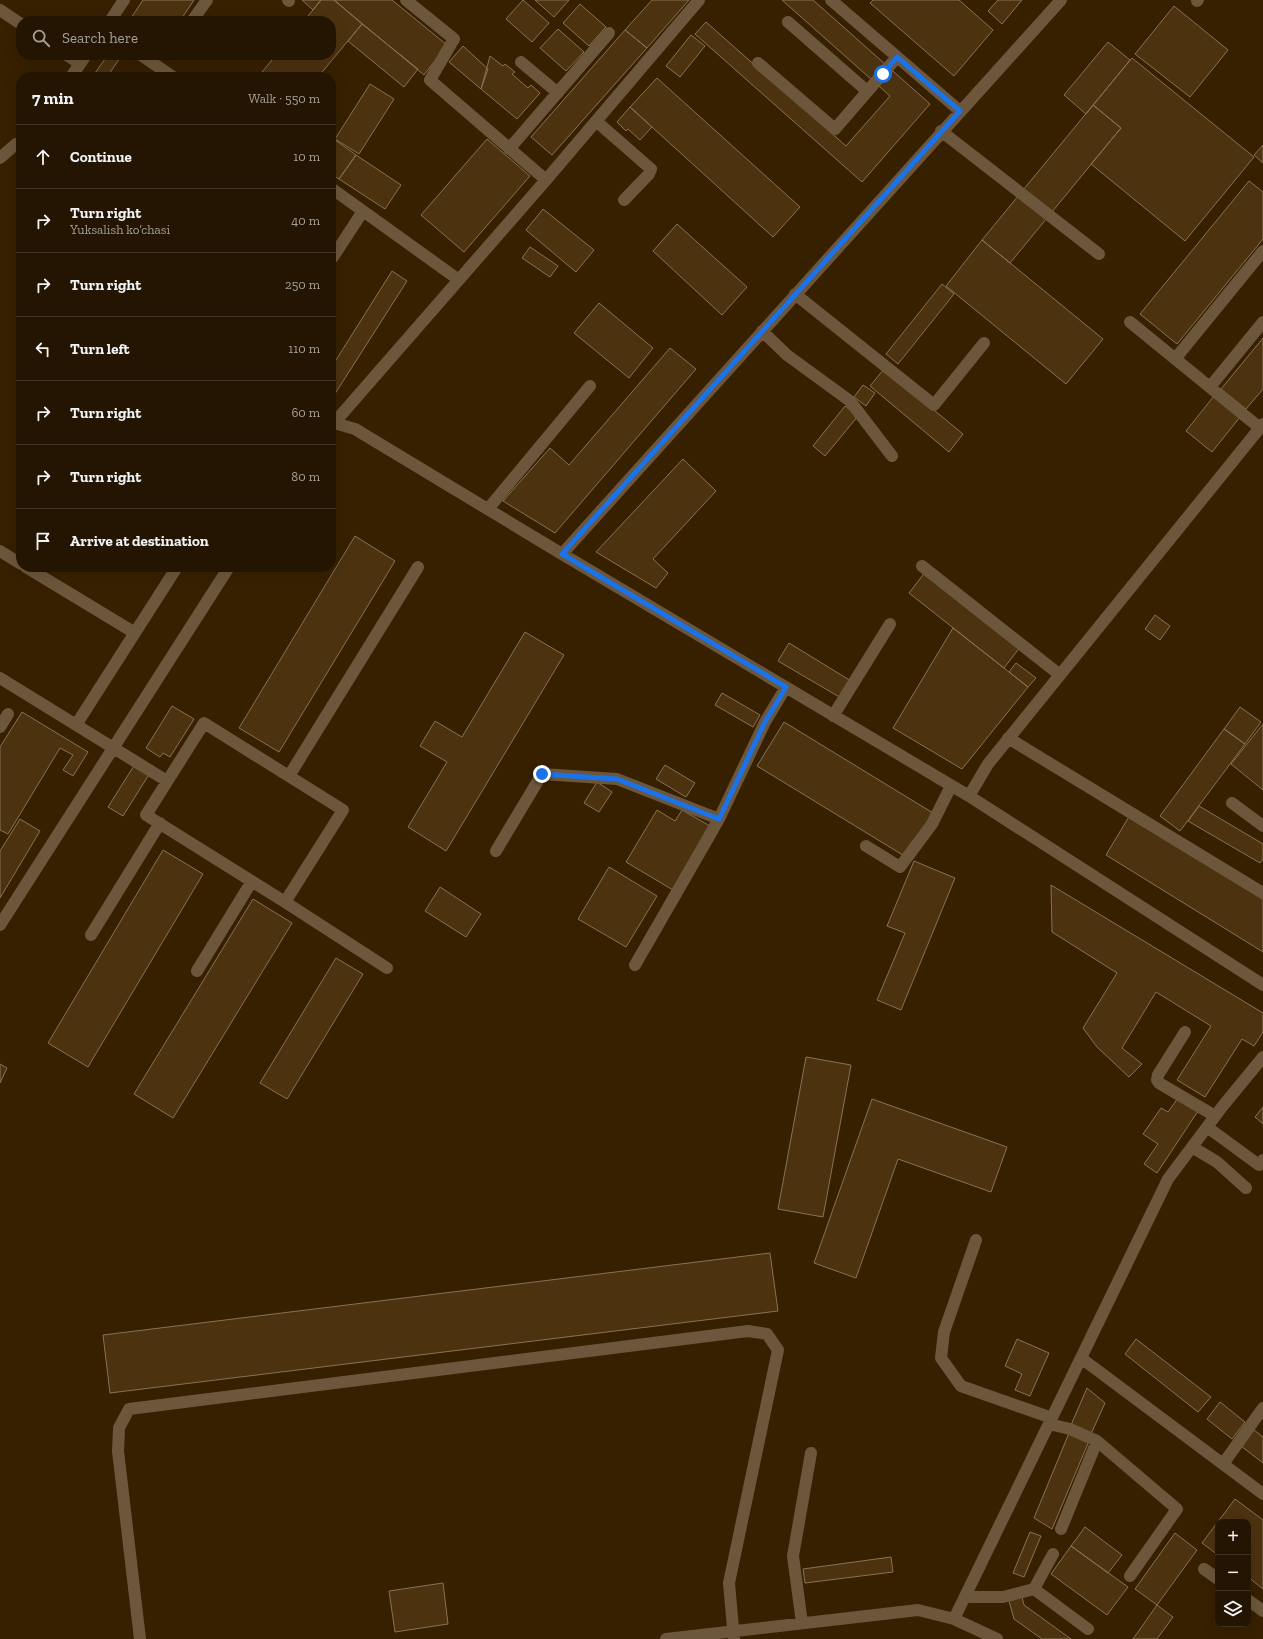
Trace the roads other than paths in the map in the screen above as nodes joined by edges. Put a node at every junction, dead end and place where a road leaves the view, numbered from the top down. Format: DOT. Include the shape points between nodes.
graph roads {
  1 [pos="124,0"];
  2 [pos="207,0"];
  3 [pos="406,0"];
  4 [pos="699,0"];
  5 [pos="831,0"];
  6 [pos="1061,0"];
  7 [pos="421,5"];
  8 [pos="0,10"];
  9 [pos="113,16"];
  10 [pos="196,16"];
  11 [pos="16,21"];
  12 [pos="788,22"];
  13 [pos="610,33"];
  14 [pos="897,57"];
  15 [pos="82,60"];
  16 [pos="148,60"];
  17 [pos="521,62"];
  18 [pos="758,63"];
  19 [pos="74,72"];
  20 [pos="166,72"];
  21 [pos="868,91"];
  22 [pos="558,93"];
  23 [pos="960,111"];
  24 [pos="596,121"];
  25 [pos="941,131"];
  26 [pos="16,145"];
  27 [pos="509,149"];
  28 [pos="0,158"];
  29 [pos="546,180"];
  30 [pos="336,191"];
  31 [pos="624,200"];
  32 [pos="364,211"];
  33 [pos="1263,251"];
  34 [pos="336,253"];
  35 [pos="1099,254"];
  36 [pos="459,280"];
  37 [pos="795,294"];
  38 [pos="1130,322"];
  39 [pos="1263,322"];
  40 [pos="762,331"];
  41 [pos="984,343"];
  42 [pos="1175,359"];
  43 [pos="590,386"];
  44 [pos="1210,387"];
  45 [pos="336,421"];
  46 [pos="336,425"];
  47 [pos="1261,426"];
  48 [pos="892,456"];
  49 [pos="488,509"];
  50 [pos="0,551"];
  51 [pos="562,554"];
  52 [pos="16,561"];
  53 [pos="922,566"];
  54 [pos="418,567"];
  55 [pos="34,572"];
  56 [pos="174,572"];
  57 [pos="226,572"];
  58 [pos="890,624"];
  59 [pos="135,633"];
  60 [pos="1060,675"];
  61 [pos="0,678"];
  62 [pos="786,687"];
  63 [pos="8,714"];
  64 [pos="833,716"];
  65 [pos="76,725"];
  66 [pos="0,727"];
  67 [pos="1008,738"];
  68 [pos="114,748"];
  69 [pos="289,776"];
  70 [pos="167,781"];
  71 [pos="952,786"];
  72 [pos="969,796"];
  73 [pos="1232,804"];
  74 [pos="719,819"];
  75 [pos="160,824"];
  76 [pos="1263,826"];
  77 [pos="866,846"];
  78 [pos="496,851"];
  79 [pos="252,881"];
  80 [pos="1263,893"];
  81 [pos="285,902"];
  82 [pos="0,925"];
  83 [pos="91,935"];
  84 [pos="635,964"];
  85 [pos="387,968"];
  86 [pos="197,971"];
  87 [pos="1263,985"];
  88 [pos="1185,1032"];
  89 [pos="1263,1057"];
  90 [pos="1215,1116"];
  91 [pos="1207,1127"];
  92 [pos="1192,1147"];
  93 [pos="1262,1164"];
  94 [pos="1246,1188"];
  95 [pos="976,1240"];
  96 [pos="1081,1358"];
  97 [pos="1263,1408"];
  98 [pos="1050,1421"];
  99 [pos="1097,1441"];
  100 [pos="810,1453"];
  101 [pos="1223,1464"];
  102 [pos="1263,1494"];
  103 [pos="1061,1529"];
  104 [pos="1054,1554"];
  105 [pos="1204,1569"];
  106 [pos="1130,1576"];
  107 [pos="1215,1577"];
  108 [pos="1034,1590"];
  109 [pos="965,1597"];
  110 [pos="1251,1602"];
  111 [pos="1263,1611"];
  112 [pos="954,1619"];
  113 [pos="802,1624"];
  114 [pos="1088,1629"];
  115 [pos="733,1635"];
  116 [pos="140,1639"];
  117 [pos="666,1639"];
  118 [pos="997,1639"];
  1 -- 9 [label="street"];
  2 -- 10 [label="street"];
  3 -- 7 [label="street"];
  4 -- 24 [label="street"];
  5 -- 14 [label="street"];
  6 -- 23 [label="street"];
  7 -- 27 [label="street" via="454,39 430,80"];
  8 -- 11 [label="street"];
  12 -- 21 [label="street"];
  13 -- 22 [label="street"];
  14 -- 21 [label="street"];
  14 -- 23 [label="street"];
  15 -- 19 [label="street"];
  16 -- 20 [label="street"];
  17 -- 22 [label="street"];
  18 -- 21 [label="street" via="834,129"];
  22 -- 27 [label="street"];
  23 -- 25 [label="street"];
  24 -- 29 [label="street"];
  24 -- 31 [label="street" via="651,169"];
  25 -- 35 [label="street"];
  25 -- 37 [label="street"];
  26 -- 28 [label="street"];
  27 -- 29 [label="street"];
  29 -- 36 [label="street"];
  30 -- 32 [label="street"];
  32 -- 34 [label="street"];
  32 -- 36 [label="street"];
  33 -- 42 [label="street"];
  36 -- 45 [label="street"];
  37 -- 40 [label="street"];
  37 -- 41 [label="street" via="934,405"];
  38 -- 42 [label="street"];
  39 -- 44 [label="street"];
  40 -- 48 [label="street" via="787,355 850,401"];
  40 -- 51 [label="street"];
  42 -- 44 [label="street"];
  43 -- 49 [label="street"];
  44 -- 47 [label="street"];
  46 -- 49 [label="street" via="355,429"];
  47 -- 60 [label="street"];
  49 -- 51 [label="street"];
  50 -- 52 [label="street"];
  51 -- 62 [label="street"];
  53 -- 60 [label="street"];
  54 -- 69 [label="street"];
  55 -- 59 [label="street"];
  56 -- 59 [label="street"];
  57 -- 68 [label="street"];
  58 -- 64 [label="street"];
  59 -- 65 [label="street"];
  60 -- 67 [label="street"];
  61 -- 65 [label="street"];
  62 -- 64 [label="street"];
  62 -- 74 [label="street" via="765,722"];
  63 -- 66 [label="street"];
  64 -- 71 [label="street"];
  65 -- 68 [label="street"];
  67 -- 72 [label="street" via="988,764"];
  67 -- 80 [label="street"];
  68 -- 70 [label="street"];
  68 -- 82 [label="street"];
  69 -- 70 [label="street" via="204,723"];
  69 -- 81 [label="street" via="343,810"];
  70 -- 75 [label="street" via="146,815"];
  71 -- 72 [label="street"];
  71 -- 77 [label="street" via="932,824 900,867"];
  72 -- 87 [label="street"];
  73 -- 76 [label="street"];
  74 -- 78 [label="street" via="617,779 542,774"];
  74 -- 84 [label="street"];
  75 -- 79 [label="street"];
  75 -- 83 [label="street"];
  79 -- 81 [label="street"];
  79 -- 86 [label="street"];
  81 -- 85 [label="street"];
  88 -- 90 [label="street" via="1157,1080"];
  89 -- 90 [label="street"];
  90 -- 91 [label="street"];
  91 -- 92 [label="street"];
  91 -- 93 [label="street"];
  92 -- 94 [label="street" via="1217,1162"];
  92 -- 96 [label="street" via="1168,1179"];
  95 -- 98 [label="street" via="944,1332 941,1358 961,1386"];
  96 -- 98 [label="street"];
  96 -- 101 [label="street"];
  97 -- 101 [label="street"];
  98 -- 99 [label="street"];
  98 -- 109 [label="street"];
  99 -- 103 [label="street"];
  99 -- 106 [label="street" via="1177,1510"];
  100 -- 113 [label="street" via="793,1556"];
  101 -- 102 [label="street"];
  104 -- 108 [label="street"];
  105 -- 107 [label="street"];
  108 -- 109 [label="street" via="1003,1597"];
  108 -- 114 [label="street"];
  109 -- 112 [label="street"];
  110 -- 111 [label="street"];
  112 -- 113 [label="street" via="918,1610"];
  112 -- 118 [label="street"];
  113 -- 115 [label="street"];
  115 -- 116 [label="street" via="729,1582 778,1350 767,1334 748,1331 129,1409 119,1428 118,1451"];
  115 -- 117 [label="street"];
}
